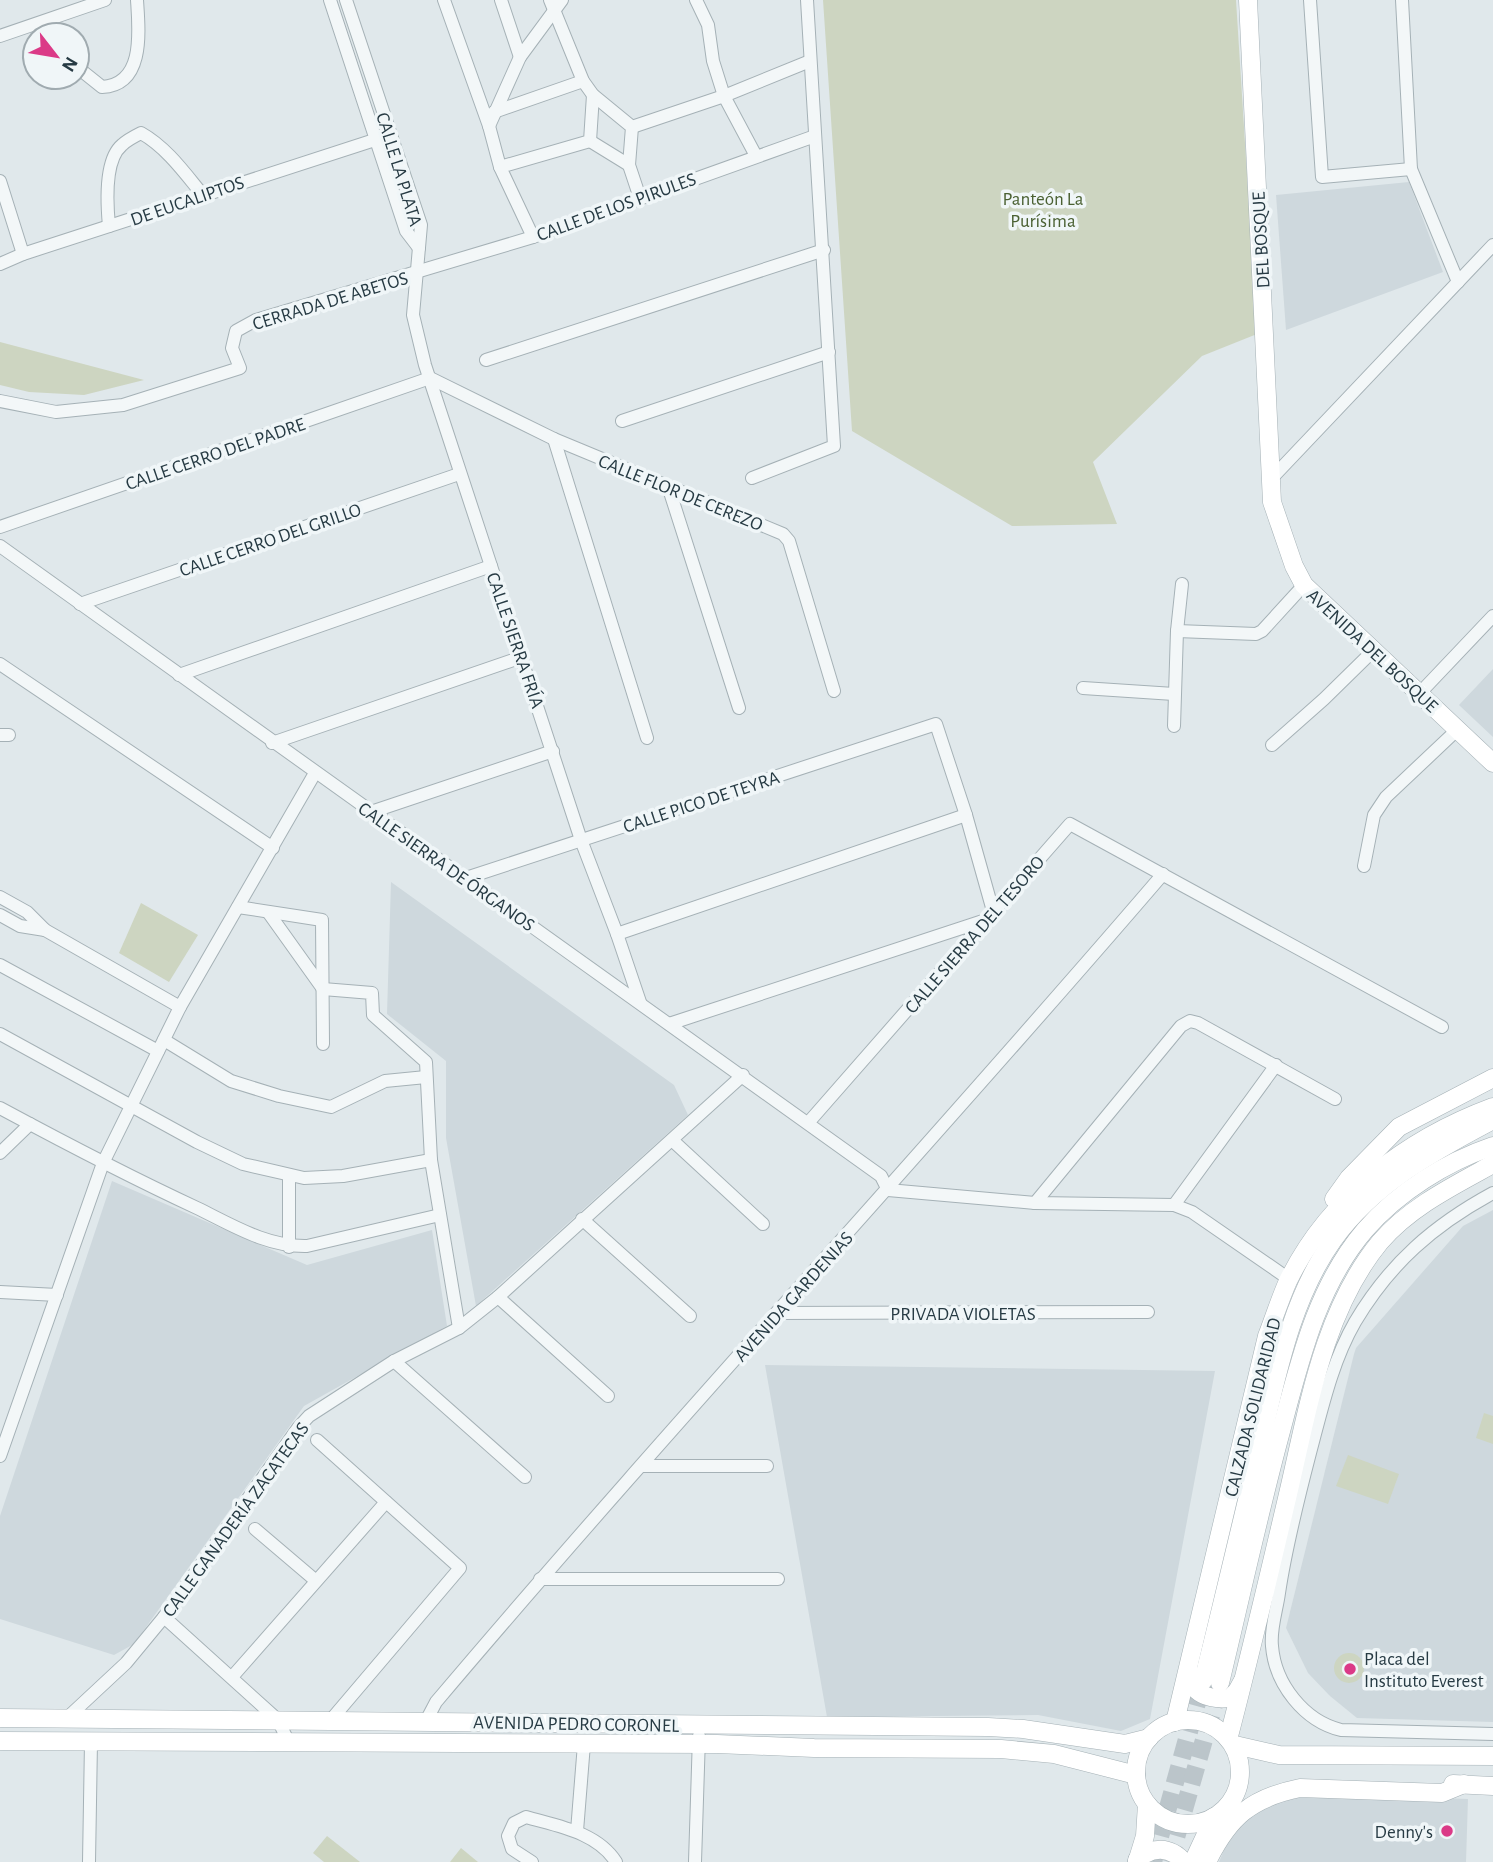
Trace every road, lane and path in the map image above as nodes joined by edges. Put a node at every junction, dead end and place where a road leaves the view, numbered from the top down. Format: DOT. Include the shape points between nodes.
graph roads {
  1 [pos="105,0"];
  2 [pos="137,0"];
  3 [pos="330,0"];
  4 [pos="346,0"];
  5 [pos="444,0"];
  6 [pos="501,0"];
  7 [pos="696,0"];
  8 [pos="807,0"];
  9 [pos="1248,0"];
  10 [pos="1310,0"];
  11 [pos="1402,0"];
  12 [pos="555,3"];
  13 [pos="44,21"];
  14 [pos="21,29"];
  15 [pos="0,36"];
  16 [pos="520,57"];
  17 [pos="810,61"];
  18 [pos="91,78"];
  19 [pos="583,81"];
  20 [pos="593,94"];
  21 [pos="724,96"];
  22 [pos="494,112"];
  23 [pos="489,126"];
  24 [pos="632,127"];
  25 [pos="390,135"];
  26 [pos="815,136"];
  27 [pos="376,139"];
  28 [pos="590,141"];
  29 [pos="756,156"];
  30 [pos="629,165"];
  31 [pos="500,167"];
  32 [pos="1411,169"];
  33 [pos="0,181"];
  34 [pos="202,194"];
  35 [pos="640,198"];
  36 [pos="421,225"];
  37 [pos="109,226"];
  38 [pos="406,231"];
  39 [pos="533,237"];
  40 [pos="1493,245"];
  41 [pos="419,248"];
  42 [pos="824,250"];
  43 [pos="23,254"];
  44 [pos="0,264"];
  45 [pos="416,272"];
  46 [pos="1458,282"];
  47 [pos="829,352"];
  48 [pos="486,360"];
  49 [pos="430,379"];
  50 [pos="0,401"];
  51 [pos="622,421"];
  52 [pos="554,439"];
  53 [pos="459,474"];
  54 [pos="752,478"];
  55 [pos="1271,479"];
  56 [pos="669,489"];
  57 [pos="0,527"];
  58 [pos="0,545"];
  59 [pos="491,566"];
  60 [pos="1182,584"];
  61 [pos="1304,585"];
  62 [pos="80,604"];
  63 [pos="1493,616"];
  64 [pos="1177,631"];
  65 [pos="1374,650"];
  66 [pos="522,657"];
  67 [pos="0,664"];
  68 [pos="180,676"];
  69 [pos="1083,688"];
  70 [pos="834,691"];
  71 [pos="1174,694"];
  72 [pos="1419,694"];
  73 [pos="740,708"];
  74 [pos="1174,726"];
  75 [pos="1458,729"];
  76 [pos="647,738"];
  77 [pos="272,743"];
  78 [pos="1272,745"];
  79 [pos="553,751"];
  80 [pos="1493,763"];
  81 [pos="315,773"];
  82 [pos="371,812"];
  83 [pos="966,815"];
  84 [pos="582,840"];
  85 [pos="273,848"];
  86 [pos="1364,866"];
  87 [pos="1163,874"];
  88 [pos="466,878"];
  89 [pos="0,897"];
  90 [pos="238,907"];
  91 [pos="268,912"];
  92 [pos="0,915"];
  93 [pos="988,916"];
  94 [pos="45,930"];
  95 [pos="617,934"];
  96 [pos="0,965"];
  97 [pos="323,989"];
  98 [pos="640,1003"];
  99 [pos="180,1007"];
  100 [pos="670,1024"];
  101 [pos="1442,1027"];
  102 [pos="0,1034"];
  103 [pos="323,1044"];
  104 [pos="161,1045"];
  105 [pos="1276,1065"];
  106 [pos="743,1075"];
  107 [pos="426,1076"];
  108 [pos="1493,1078"];
  109 [pos="1335,1100"];
  110 [pos="131,1106"];
  111 [pos="1493,1107"];
  112 [pos="0,1108"];
  113 [pos="1493,1120"];
  114 [pos="30,1124"];
  115 [pos="808,1124"];
  116 [pos="673,1140"];
  117 [pos="1493,1146"];
  118 [pos="2,1149"];
  119 [pos="431,1160"];
  120 [pos="103,1163"];
  121 [pos="1493,1164"];
  122 [pos="289,1175"];
  123 [pos="888,1190"];
  124 [pos="1493,1193"];
  125 [pos="1035,1203"];
  126 [pos="1174,1205"];
  127 [pos="440,1215"];
  128 [pos="582,1219"];
  129 [pos="763,1224"];
  130 [pos="1317,1234"];
  131 [pos="289,1247"];
  132 [pos="1289,1279"];
  133 [pos="0,1292"];
  134 [pos="57,1295"];
  135 [pos="498,1297"];
  136 [pos="1148,1312"];
  137 [pos="777,1313"];
  138 [pos="690,1315"];
  139 [pos="458,1328"];
  140 [pos="394,1361"];
  141 [pos="608,1396"];
  142 [pos="3,1439"];
  143 [pos="317,1440"];
  144 [pos="0,1455"];
  145 [pos="642,1466"];
  146 [pos="767,1466"];
  147 [pos="525,1477"];
  148 [pos="386,1502"];
  149 [pos="255,1529"];
  150 [pos="540,1579"];
  151 [pos="778,1579"];
  152 [pos="315,1580"];
  153 [pos="164,1616"];
  154 [pos="1189,1662"];
  155 [pos="1246,1671"];
  156 [pos="232,1677"];
  157 [pos="0,1718"];
  158 [pos="67,1718"];
  159 [pos="278,1720"];
  160 [pos="330,1721"];
  161 [pos="426,1721"];
  162 [pos="1175,1722"];
  163 [pos="699,1725"];
  164 [pos="1493,1734"];
  165 [pos="1149,1738"];
  166 [pos="1232,1740"];
  167 [pos="0,1741"];
  168 [pos="91,1742"];
  169 [pos="289,1743"];
  170 [pos="584,1744"];
  171 [pos="699,1744"];
  172 [pos="1493,1756"];
  173 [pos="1136,1775"];
  174 [pos="1464,1784"];
  175 [pos="1493,1786"];
  176 [pos="1147,1804"];
  177 [pos="1221,1812"];
  178 [pos="577,1831"];
  179 [pos="1137,1861"];
  180 [pos="89,1862"];
  181 [pos="532,1862"];
  182 [pos="616,1862"];
  183 [pos="695,1862"];
  184 [pos="1184,1862"];
  185 [pos="1193,1862"];
  186 [pos="1207,1862"];
  1 -- 13 [label="street"];
  2 -- 18 [label="street" via="139,31 130,76 110,87"];
  3 -- 27 [label="street, CALLE LA PLATA"];
  4 -- 25 [label="street, CALLE LA PLATA"];
  5 -- 23 [label="street"];
  6 -- 16 [label="street"];
  7 -- 21 [label="street" via="708,25"];
  8 -- 17 [label="street"];
  9 -- 55 [label="main road, DEL BOSQUE"];
  10 -- 32 [label="street" via="1322,177"];
  11 -- 32 [label="street"];
  12 -- 16 [label="street"];
  12 -- 19 [label="street"];
  14 -- 15 [label="street"];
  16 -- 22 [label="street"];
  17 -- 21 [label="street"];
  17 -- 26 [label="street"];
  19 -- 20 [label="street"];
  19 -- 22 [label="street"];
  20 -- 24 [label="street"];
  20 -- 28 [label="street"];
  21 -- 24 [label="street"];
  21 -- 29 [label="street"];
  22 -- 23 [label="street"];
  23 -- 31 [label="street"];
  24 -- 30 [label="street"];
  25 -- 27 [label="street, DE EUCALIPTOS"];
  25 -- 36 [label="street, CALLE LA PLATA"];
  26 -- 29 [label="street, CALLE DE LOS PIRULES"];
  26 -- 42 [label="street"];
  27 -- 34 [label="street, DE EUCALIPTOS"];
  27 -- 38 [label="street, CALLE LA PLATA"];
  28 -- 30 [label="street"];
  28 -- 31 [label="street"];
  29 -- 35 [label="street, CALLE DE LOS PIRULES"];
  30 -- 35 [label="street"];
  31 -- 39 [label="street"];
  32 -- 46 [label="street"];
  33 -- 43 [label="street"];
  34 -- 37 [label="street, DE EUCALIPTOS"];
  34 -- 37 [label="street" via="177,163 141,133 114,155 106,198"];
  35 -- 39 [label="street, CALLE DE LOS PIRULES"];
  36 -- 38 [label="street"];
  36 -- 41 [label="street, CALLE LA PLATA"];
  37 -- 43 [label="street, DE EUCALIPTOS"];
  38 -- 41 [label="street, CALLE LA PLATA"];
  39 -- 45 [label="street, CALLE DE LOS PIRULES"];
  40 -- 46 [label="street"];
  41 -- 45 [label="street, CALLE LA PLATA"];
  42 -- 47 [label="street"];
  42 -- 48 [label="street"];
  43 -- 44 [label="street, DE EUCALIPTOS"];
  45 -- 49 [label="street, CALLE SIERRA FRÍA" via="413,315"];
  45 -- 50 [label="street, CERRADA DE ABETOS" via="256,320 236,331 232,348 240,368 136,401 56,412"];
  46 -- 55 [label="street"];
  47 -- 51 [label="street"];
  47 -- 54 [label="street" via="834,446"];
  49 -- 52 [label="street, CALLE FLOR DE CEREZO"];
  49 -- 53 [label="street, CALLE SIERRA FRÍA"];
  49 -- 57 [label="street, CALLE CERRO DEL PADRE"];
  52 -- 56 [label="street, CALLE FLOR DE CEREZO"];
  52 -- 76 [label="street"];
  53 -- 59 [label="street, CALLE SIERRA FRÍA"];
  53 -- 62 [label="street, CALLE CERRO DEL GRILLO"];
  55 -- 61 [label="main road, AVENIDA DEL BOSQUE" via="1272,502"];
  56 -- 70 [label="street, CALLE FLOR DE CEREZO" via="783,534 789,541"];
  56 -- 73 [label="street"];
  58 -- 62 [label="street, CALLE SIERRA DE ÓRGANOS"];
  59 -- 66 [label="street, CALLE SIERRA FRÍA"];
  59 -- 68 [label="street"];
  60 -- 64 [label="street"];
  61 -- 64 [label="street" via="1256,634"];
  61 -- 65 [label="main road, AVENIDA DEL BOSQUE"];
  62 -- 68 [label="street, CALLE SIERRA DE ÓRGANOS"];
  63 -- 72 [label="street"];
  64 -- 71 [label="street"];
  65 -- 72 [label="main road, AVENIDA DEL BOSQUE"];
  65 -- 78 [label="street"];
  66 -- 77 [label="street"];
  66 -- 79 [label="street, CALLE SIERRA FRÍA"];
  67 -- 85 [label="street"];
  68 -- 77 [label="street, CALLE SIERRA DE ÓRGANOS"];
  69 -- 71 [label="street"];
  71 -- 74 [label="street"];
  72 -- 75 [label="main road, AVENIDA DEL BOSQUE"];
  75 -- 80 [label="main road, AVENIDA DEL BOSQUE"];
  75 -- 86 [label="street" via="1386,797 1374,815"];
  77 -- 81 [label="street, CALLE SIERRA DE ÓRGANOS"];
  79 -- 82 [label="street"];
  79 -- 84 [label="street, CALLE SIERRA FRÍA"];
  81 -- 82 [label="street, CALLE SIERRA DE ÓRGANOS"];
  81 -- 85 [label="street"];
  82 -- 88 [label="street, CALLE SIERRA DE ÓRGANOS"];
  83 -- 84 [label="street, CALLE PICO DE TEYRA" via="936,724"];
  83 -- 93 [label="street"];
  83 -- 95 [label="street"];
  84 -- 88 [label="street, CALLE PICO DE TEYRA"];
  84 -- 95 [label="street, CALLE SIERRA FRÍA"];
  85 -- 90 [label="street"];
  87 -- 93 [label="street, CALLE SIERRA DEL TESORO" via="1070,824"];
  87 -- 101 [label="street"];
  87 -- 123 [label="street, AVENIDA GARDENIAS"];
  88 -- 98 [label="street, CALLE SIERRA DE ÓRGANOS"];
  89 -- 94 [label="street" via="27,912"];
  90 -- 91 [label="street"];
  90 -- 99 [label="street"];
  91 -- 97 [label="street"];
  91 -- 97 [label="street" via="322,920"];
  92 -- 94 [label="street" via="20,926"];
  93 -- 100 [label="street"];
  93 -- 115 [label="street, CALLE SIERRA DEL TESORO"];
  94 -- 99 [label="street"];
  95 -- 98 [label="street, CALLE SIERRA FRÍA"];
  96 -- 104 [label="street"];
  97 -- 103 [label="street"];
  97 -- 107 [label="street" via="372,993 373,1015 426,1062"];
  98 -- 100 [label="street, CALLE SIERRA DE ÓRGANOS"];
  99 -- 104 [label="street"];
  100 -- 106 [label="street, CALLE SIERRA DE ÓRGANOS"];
  102 -- 110 [label="street"];
  104 -- 107 [label="street" via="232,1081 331,1107 385,1081"];
  104 -- 110 [label="street"];
  105 -- 109 [label="street"];
  105 -- 125 [label="street" via="1198,1023 1181,1026"];
  105 -- 126 [label="street"];
  106 -- 115 [label="street, CALLE SIERRA DE ÓRGANOS"];
  106 -- 116 [label="street, CALLE GANADERÍA ZACATECAS"];
  107 -- 119 [label="street"];
  108 -- 130 [label="main road" via="1399,1127 1349,1178 1326,1210"];
  110 -- 120 [label="street"];
  110 -- 122 [label="street" via="243,1164"];
  111 -- 130 [label="main road, CALZADA SOLIDARIDAD" via="1387,1162 1358,1186"];
  112 -- 114 [label="street"];
  113 -- 117 [label="main road, CALZADA SOLIDARIDAD" via="1381,1189 1334,1239 1308,1286 1279,1368 1212,1682 1298,1368 1327,1289 1365,1229 1408,1190 1466,1155"];
  114 -- 118 [label="street"];
  114 -- 120 [label="street"];
  115 -- 123 [label="street, CALLE SIERRA DE ÓRGANOS" via="881,1176"];
  116 -- 128 [label="street, CALLE GANADERÍA ZACATECAS"];
  116 -- 129 [label="street"];
  119 -- 122 [label="street" via="343,1176"];
  119 -- 127 [label="street"];
  120 -- 131 [label="street" via="267,1241"];
  120 -- 134 [label="street"];
  121 -- 155 [label="main road" via="1400,1222 1372,1253 1341,1305 1304,1426"];
  122 -- 131 [label="street"];
  123 -- 125 [label="street"];
  123 -- 137 [label="street, AVENIDA GARDENIAS"];
  124 -- 164 [label="street" via="1419,1241 1354,1324 1319,1417 1283,1572 1272,1643 1283,1684 1307,1715 1323,1726"];
  125 -- 126 [label="street"];
  126 -- 132 [label="street" via="1192,1212"];
  127 -- 131 [label="street"];
  127 -- 139 [label="street"];
  128 -- 135 [label="street, CALLE GANADERÍA ZACATECAS"];
  128 -- 138 [label="street"];
  130 -- 132 [label="main road, CALZADA SOLIDARIDAD"];
  132 -- 154 [label="main road, CALZADA SOLIDARIDAD" via="1267,1336"];
  133 -- 134 [label="street"];
  134 -- 142 [label="street"];
  135 -- 139 [label="street, CALLE GANADERÍA ZACATECAS"];
  135 -- 141 [label="street"];
  136 -- 137 [label="street, PRIVADA VIOLETAS"];
  137 -- 145 [label="street, AVENIDA GARDENIAS"];
  139 -- 140 [label="street, CALLE GANADERÍA ZACATECAS"];
  140 -- 147 [label="street"];
  140 -- 153 [label="street, CALLE GANADERÍA ZACATECAS" via="309,1416 298,1428"];
  142 -- 144 [label="street"];
  143 -- 148 [label="street"];
  145 -- 146 [label="street"];
  145 -- 150 [label="street, AVENIDA GARDENIAS"];
  148 -- 152 [label="street"];
  148 -- 160 [label="street" via="460,1568"];
  149 -- 152 [label="street"];
  150 -- 151 [label="street"];
  150 -- 161 [label="street, AVENIDA GARDENIAS" via="436,1702"];
  152 -- 156 [label="street"];
  153 -- 156 [label="street"];
  153 -- 158 [label="street, CALLE GANADERÍA ZACATECAS" via="126,1663"];
  154 -- 155 [label="main road" via="1191,1685 1213,1698 1230,1698"];
  154 -- 162 [label="main road, CALZADA SOLIDARIDAD"];
  155 -- 166 [label="main road"];
  156 -- 159 [label="street"];
  157 -- 158 [label="main road, AVENIDA PEDRO CORONEL"];
  158 -- 159 [label="main road, AVENIDA PEDRO CORONEL"];
  159 -- 160 [label="main road, AVENIDA PEDRO CORONEL"];
  159 -- 169 [label="street"];
  160 -- 161 [label="main road, AVENIDA PEDRO CORONEL"];
  161 -- 163 [label="main road, AVENIDA PEDRO CORONEL"];
  162 -- 165 [label="main road"];
  162 -- 166 [label="main road" via="1207,1724"];
  163 -- 165 [label="main road, AVENIDA PEDRO CORONEL" via="988,1727 1125,1744"];
  163 -- 171 [label="street"];
  165 -- 173 [label="main road" via="1139,1755"];
  166 -- 172 [label="main road" via="1279,1755"];
  166 -- 177 [label="main road" via="1240,1776 1236,1792"];
  167 -- 168 [label="main road, AVENIDA PEDRO CORONEL"];
  168 -- 169 [label="main road, AVENIDA PEDRO CORONEL"];
  168 -- 180 [label="street"];
  169 -- 170 [label="main road, AVENIDA PEDRO CORONEL"];
  170 -- 171 [label="main road, AVENIDA PEDRO CORONEL"];
  170 -- 178 [label="street"];
  171 -- 173 [label="main road, AVENIDA PEDRO CORONEL" via="1001,1749 1054,1754"];
  171 -- 183 [label="street"];
  173 -- 176 [label="main road"];
  174 -- 175 [label="main road"];
  174 -- 177 [label="main road" via="1300,1779 1254,1791"];
  174 -- 186 [label="main road" via="1442,1793 1300,1788 1281,1792 1232,1820"];
  176 -- 177 [label="main road" via="1164,1818 1185,1824 1200,1823"];
  176 -- 179 [label="main road" via="1145,1836"];
  177 -- 185 [label="main road"];
  178 -- 181 [label="street" via="526,1817 514,1823 509,1836 513,1849"];
  178 -- 182 [label="street" via="610,1852"];
  179 -- 184 [label="main road" via="1145,1853 1161,1849 1174,1852"];
}
